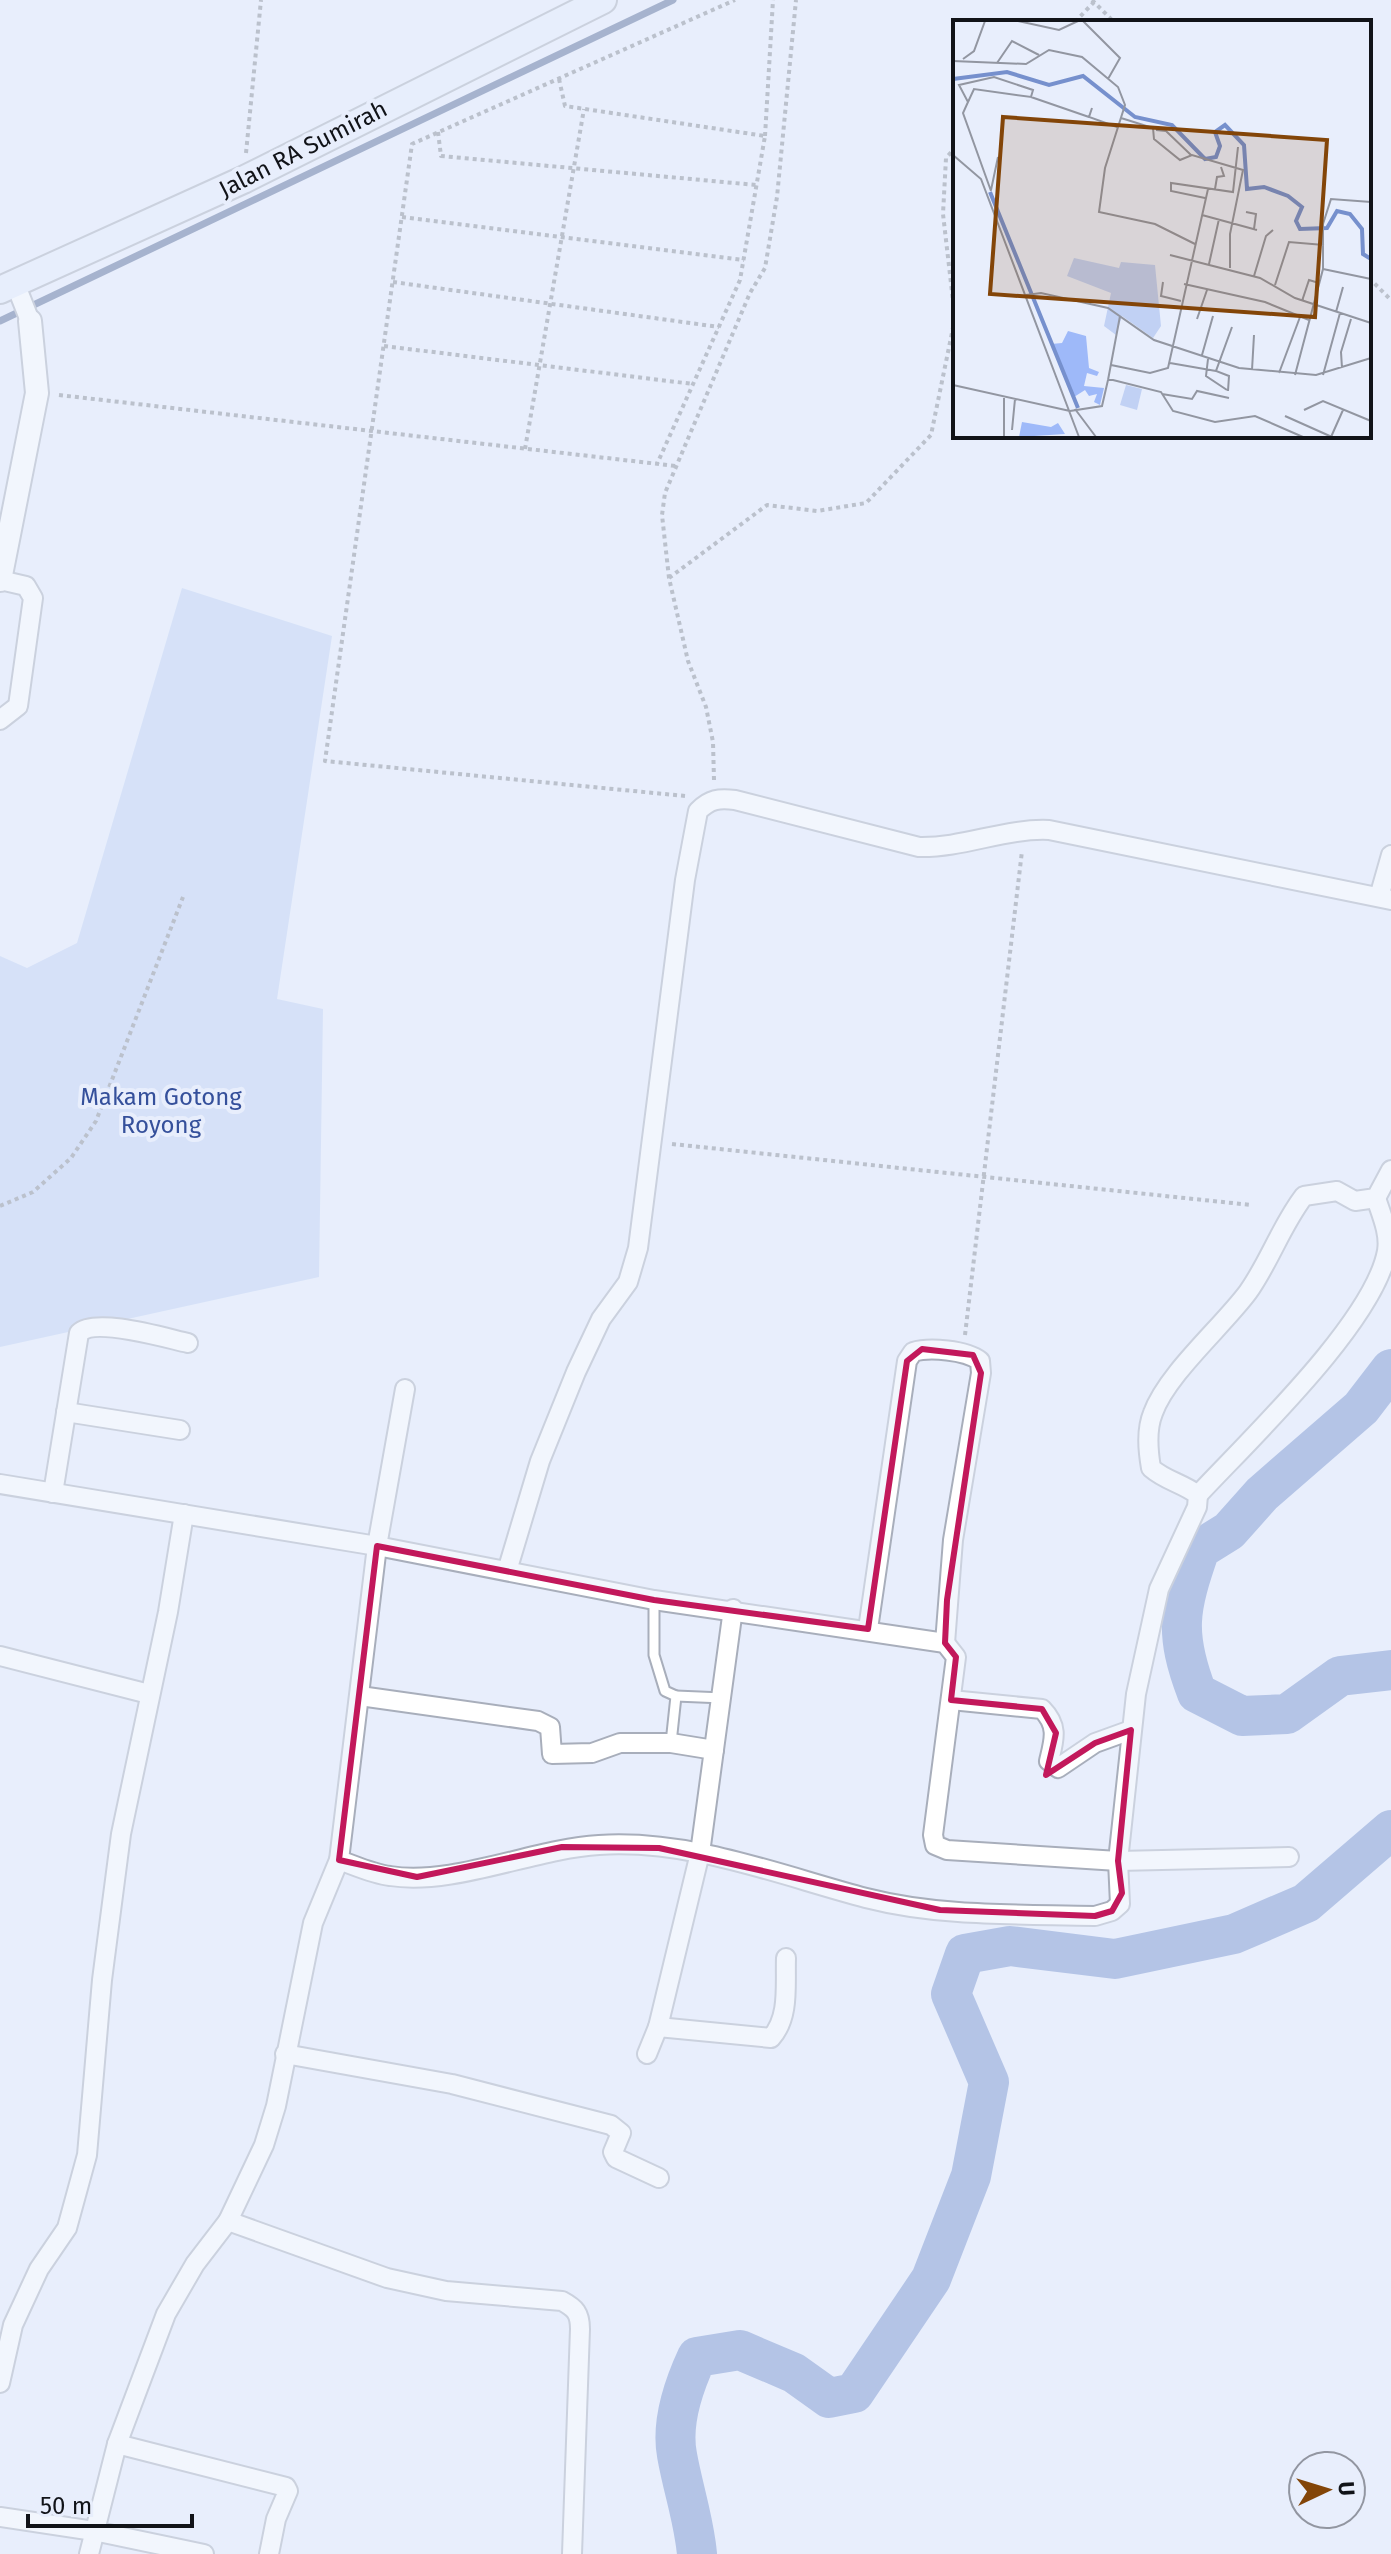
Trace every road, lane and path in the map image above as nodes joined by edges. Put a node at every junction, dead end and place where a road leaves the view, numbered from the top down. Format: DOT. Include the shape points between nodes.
graph roads {
  1 [pos="261,0"];
  2 [pos="603,0"];
  3 [pos="735,0"];
  4 [pos="773,0"];
  5 [pos="796,0"];
  6 [pos="1093,1"];
  7 [pos="1077,20"];
  8 [pos="1112,20"];
  9 [pos="559,79"];
  10 [pos="584,109"];
  11 [pos="438,132"];
  12 [pos="765,136"];
  13 [pos="953,150"];
  14 [pos="574,168"];
  15 [pos="243,180"];
  16 [pos="756,185"];
  17 [pos="402,217"];
  18 [pos="562,237"];
  19 [pos="744,260"];
  20 [pos="1371,280"];
  21 [pos="393,282"];
  22 [pos="12,290"];
  23 [pos="1391,300"];
  24 [pos="953,301"];
  25 [pos="550,304"];
  26 [pos="30,321"];
  27 [pos="719,327"];
  28 [pos="953,328"];
  29 [pos="384,346"];
  30 [pos="539,365"];
  31 [pos="693,384"];
  32 [pos="37,393"];
  33 [pos="371,431"];
  34 [pos="525,449"];
  35 [pos="657,464"];
  36 [pos="676,466"];
  37 [pos="669,578"];
  38 [pos="0,580"];
  39 [pos="0,720"];
  40 [pos="715,799"];
  41 [pos="1025,829"];
  42 [pos="1391,855"];
  43 [pos="183,897"];
  44 [pos="1385,898"];
  45 [pos="654,1142"];
  46 [pos="1391,1170"];
  47 [pos="983,1177"];
  48 [pos="1376,1198"];
  49 [pos="1251,1205"];
  50 [pos="0,1206"];
  51 [pos="188,1343"];
  52 [pos="962,1354"];
  53 [pos="405,1389"];
  54 [pos="66,1412"];
  55 [pos="180,1430"];
  56 [pos="0,1484"];
  57 [pos="53,1493"];
  58 [pos="1198,1495"];
  59 [pos="184,1514"];
  60 [pos="377,1546"];
  61 [pos="507,1571"];
  62 [pos="654,1600"];
  63 [pos="733,1609"];
  64 [pos="868,1629"];
  65 [pos="945,1643"];
  66 [pos="0,1656"];
  67 [pos="149,1694"];
  68 [pos="360,1696"];
  69 [pos="676,1696"];
  70 [pos="723,1698"];
  71 [pos="951,1700"];
  72 [pos="1131,1730"];
  73 [pos="671,1743"];
  74 [pos="714,1750"];
  75 [pos="700,1853"];
  76 [pos="1289,1857"];
  77 [pos="339,1860"];
  78 [pos="1118,1861"];
  79 [pos="786,1958"];
  80 [pos="658,2027"];
  81 [pos="285,2054"];
  82 [pos="647,2054"];
  83 [pos="659,2178"];
  84 [pos="228,2221"];
  85 [pos="0,2383"];
  86 [pos="117,2444"];
  87 [pos="0,2517"];
  88 [pos="94,2531"];
  89 [pos="89,2554"];
  90 [pos="204,2554"];
  91 [pos="269,2554"];
  92 [pos="572,2554"];
  1 -- 15 [label="path"];
  2 -- 15 [label="main road, Jalan RA Sumirah"];
  3 -- 9 [label="path"];
  4 -- 12 [label="path"];
  5 -- 36 [label="path" via="765,268"];
  6 -- 7 [label="path"];
  6 -- 8 [label="path"];
  9 -- 10 [label="path" via="565,106"];
  9 -- 11 [label="path"];
  10 -- 12 [label="path"];
  10 -- 14 [label="path"];
  11 -- 14 [label="path" via="441,156"];
  11 -- 17 [label="path" via="412,144"];
  12 -- 16 [label="path"];
  13 -- 24 [label="path" via="946,158 943,214"];
  14 -- 16 [label="path"];
  14 -- 18 [label="path"];
  15 -- 22 [label="main road, Jalan RA Sumirah"];
  16 -- 19 [label="path"];
  17 -- 18 [label="path"];
  17 -- 21 [label="path"];
  18 -- 19 [label="path"];
  18 -- 25 [label="path"];
  19 -- 27 [label="path"];
  20 -- 23 [label="path"];
  21 -- 25 [label="path"];
  21 -- 29 [label="path"];
  22 -- 26 [label="street"];
  25 -- 27 [label="path"];
  25 -- 30 [label="path"];
  26 -- 32 [label="street"];
  27 -- 31 [label="path"];
  28 -- 37 [label="path" via="931,435 866,503 817,511 767,505"];
  29 -- 30 [label="path"];
  29 -- 33 [label="path"];
  30 -- 31 [label="path"];
  30 -- 34 [label="path"];
  31 -- 35 [label="path"];
  32 -- 33 [label="path"];
  32 -- 38 [label="street"];
  33 -- 34 [label="path"];
  33 -- 40 [label="path" via="325,761"];
  34 -- 35 [label="path"];
  35 -- 36 [label="path"];
  36 -- 37 [label="path" via="662,515"];
  37 -- 40 [label="path" via="688,661 706,707"];
  38 -- 39 [label="street" via="26,586 33,598 18,706"];
  40 -- 41 [label="street" via="919,847 948,847"];
  40 -- 45 [label="street" via="698,811 685,880"];
  41 -- 44 [label="street"];
  41 -- 47 [label="path"];
  42 -- 44 [label="street"];
  43 -- 50 [label="path" via="96,1121 71,1158 33,1192"];
  45 -- 47 [label="path"];
  45 -- 61 [label="street" via="628,1282 601,1319 576,1372 540,1461"];
  46 -- 48 [label="street"];
  47 -- 49 [label="path"];
  47 -- 52 [label="path"];
  48 -- 58 [label="street" via="1387,1248 1377,1284 1303,1382"];
  48 -- 58 [label="street" via="1355,1201 1337,1191 1304,1196 1287,1217 1271,1257 1247,1293 1153,1413 1147,1446 1151,1468"];
  51 -- 54 [label="street" via="112,1327 83,1329"];
  52 -- 64 [label="street" via="922,1349 907,1361"];
  52 -- 65 [label="street" via="980,1361 981,1373 953,1540"];
  53 -- 60 [label="street"];
  54 -- 55 [label="street"];
  54 -- 57 [label="street"];
  56 -- 57 [label="street"];
  57 -- 59 [label="street"];
  58 -- 72 [label="street" via="1159,1589"];
  59 -- 60 [label="street"];
  59 -- 67 [label="street"];
  60 -- 61 [label="street"];
  60 -- 68 [label="street"];
  61 -- 62 [label="street"];
  62 -- 63 [label="street"];
  62 -- 69 [label="lane" via="657,1667 665,1691"];
  63 -- 64 [label="street"];
  63 -- 70 [label="street"];
  64 -- 65 [label="street"];
  65 -- 71 [label="street" via="956,1657"];
  66 -- 67 [label="street"];
  67 -- 85 [label="street" via="115,1878 87,2155 67,2228 39,2269 13,2325"];
  68 -- 73 [label="street" via="538,1721 550,1727 552,1754 592,1753 620,1743"];
  68 -- 77 [label="street"];
  69 -- 70 [label="lane"];
  69 -- 73 [label="lane"];
  70 -- 74 [label="street"];
  71 -- 72 [label="street" via="1042,1709 1052,1718 1056,1733 1049,1761 1058,1768 1095,1743"];
  71 -- 78 [label="street" via="935,1845"];
  72 -- 78 [label="street"];
  73 -- 74 [label="street"];
  74 -- 75 [label="street"];
  75 -- 77 [label="street" via="604,1844 562,1847 417,1877 392,1877"];
  75 -- 78 [label="street" via="895,1904 1095,1916 1120,1904"];
  75 -- 80 [label="street"];
  76 -- 78 [label="street"];
  77 -- 81 [label="street" via="313,1923"];
  79 -- 80 [label="street" via="784,2013 771,2038"];
  80 -- 82 [label="street"];
  81 -- 83 [label="street" via="452,2084 611,2125 621,2133 613,2152 616,2158"];
  81 -- 84 [label="street" via="264,2145"];
  84 -- 86 [label="street" via="166,2314"];
  84 -- 92 [label="street" via="387,2278 446,2291 562,2301 574,2308 580,2329"];
  86 -- 88 [label="street"];
  86 -- 91 [label="street" via="286,2487"];
  87 -- 88 [label="street"];
  88 -- 89 [label="street"];
  88 -- 90 [label="street"];
}
